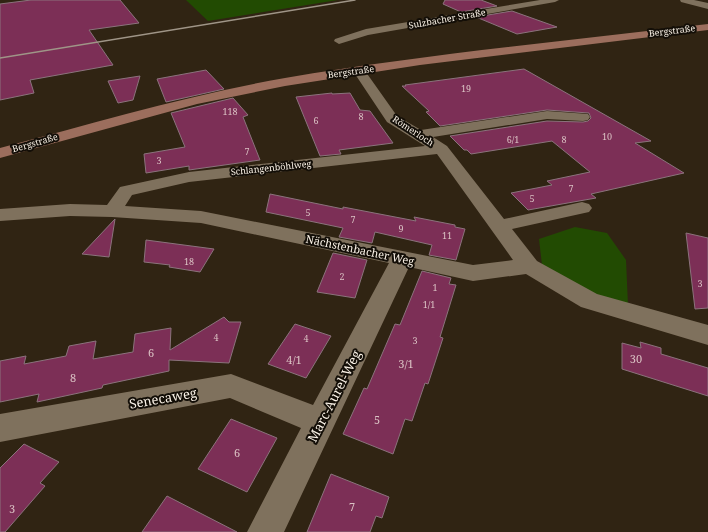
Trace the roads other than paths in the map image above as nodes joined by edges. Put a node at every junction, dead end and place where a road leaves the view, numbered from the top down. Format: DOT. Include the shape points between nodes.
graph roads {
  1 [pos="555,0"];
  2 [pos="684,0"];
  3 [pos="708,6"];
  4 [pos="708,27"];
  5 [pos="339,41"];
  6 [pos="359,71"];
  7 [pos="583,117"];
  8 [pos="419,135"];
  9 [pos="441,149"];
  10 [pos="0,153"];
  11 [pos="582,208"];
  12 [pos="112,211"];
  13 [pos="0,215"];
  14 [pos="500,226"];
  15 [pos="402,259"];
  16 [pos="529,266"];
  17 [pos="708,335"];
  18 [pos="321,422"];
  19 [pos="0,428"];
  20 [pos="265,532"];
  1 -- 5 [label="street, Sulzbacher Straße" via="366,32"];
  2 -- 3 [label="street"];
  4 -- 6 [label="main road, Bergstraße"];
  6 -- 8 [label="street, Römerloch" via="392,119"];
  6 -- 10 [label="main road, Bergstraße" via="285,82 195,100"];
  7 -- 8 [label="street" via="547,115"];
  8 -- 9 [label="street, Römerloch"];
  9 -- 12 [label="street, Schlangenböhlweg" via="189,178 126,191"];
  9 -- 14 [label="street, Römerloch"];
  11 -- 14 [label="street"];
  12 -- 13 [label="street, Nächstenbacher Weg" via="70,210"];
  12 -- 15 [label="street, Nächstenbacher Weg" via="201,217"];
  14 -- 16 [label="street, Römerloch"];
  15 -- 16 [label="street, Nächstenbacher Weg" via="473,273"];
  15 -- 18 [label="street, Marc-Aurel-Weg"];
  16 -- 17 [label="street" via="588,301"];
  18 -- 19 [label="street, Senecaweg" via="231,386"];
  18 -- 20 [label="street, Marc-Aurel-Weg"];
}
